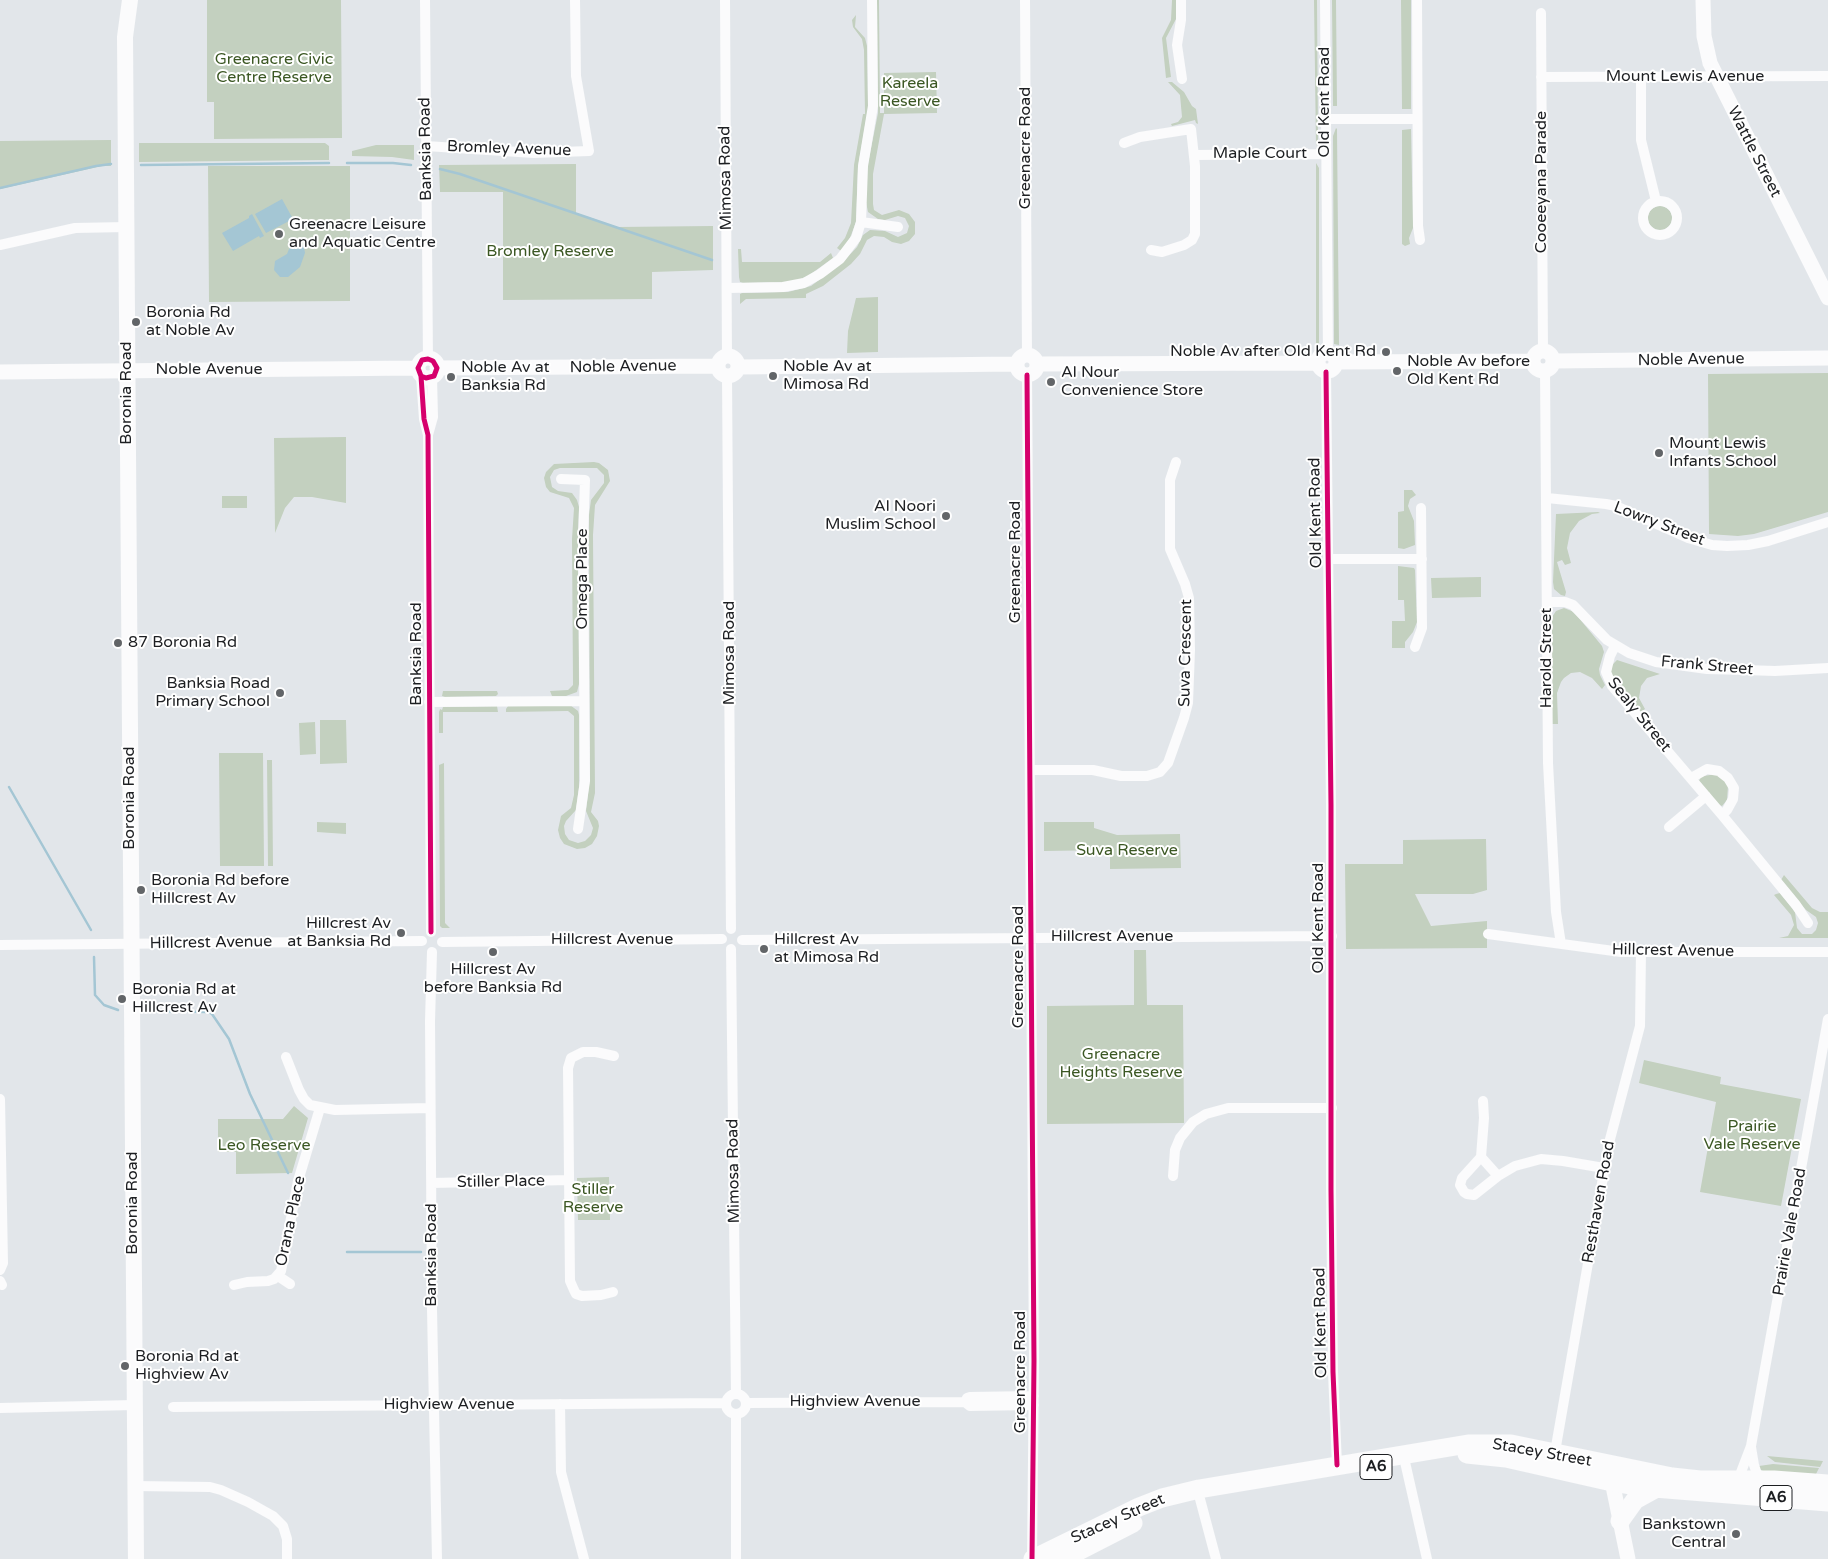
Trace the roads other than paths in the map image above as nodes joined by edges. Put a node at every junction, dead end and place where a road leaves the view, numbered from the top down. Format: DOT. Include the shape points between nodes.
graph roads {
  1 [pos="118,0"];
  2 [pos="130,0"];
  3 [pos="425,0"];
  4 [pos="575,0"];
  5 [pos="725,0"];
  6 [pos="872,0"];
  7 [pos="1025,0"];
  8 [pos="1181,0"];
  9 [pos="1325,0"];
  10 [pos="1417,0"];
  11 [pos="1703,0"];
  12 [pos="1541,13"];
  13 [pos="125,37"];
  14 [pos="1828,76"];
  15 [pos="1542,77"];
  16 [pos="1642,77"];
  17 [pos="1717,77"];
  18 [pos="1182,79"];
  19 [pos="1325,119"];
  20 [pos="1418,119"];
  21 [pos="1124,143"];
  22 [pos="426,146"];
  23 [pos="1326,154"];
  24 [pos="1194,155"];
  25 [pos="1656,201"];
  26 [pos="861,222"];
  27 [pos="126,227"];
  28 [pos="898,227"];
  29 [pos="1420,240"];
  30 [pos="0,245"];
  31 [pos="1151,250"];
  32 [pos="728,288"];
  33 [pos="1828,298"];
  34 [pos="1828,358"];
  35 [pos="1544,361"];
  36 [pos="1327,362"];
  37 [pos="1027,365"];
  38 [pos="728,366"];
  39 [pos="427,370"];
  40 [pos="127,371"];
  41 [pos="0,372"];
  42 [pos="1176,462"];
  43 [pos="561,479"];
  44 [pos="1547,498"];
  45 [pos="1421,508"];
  46 [pos="1828,522"];
  47 [pos="1329,559"];
  48 [pos="1422,559"];
  49 [pos="1547,602"];
  50 [pos="1615,646"];
  51 [pos="1416,647"];
  52 [pos="1828,668"];
  53 [pos="584,701"];
  54 [pos="429,702"];
  55 [pos="1030,770"];
  56 [pos="1691,778"];
  57 [pos="1706,796"];
  58 [pos="1722,815"];
  59 [pos="1670,827"];
  60 [pos="578,829"];
  61 [pos="1808,923"];
  62 [pos="731,929"];
  63 [pos="431,932"];
  64 [pos="1488,934"];
  65 [pos="1332,936"];
  66 [pos="1032,938"];
  67 [pos="722,939"];
  68 [pos="742,940"];
  69 [pos="422,941"];
  70 [pos="442,942"];
  71 [pos="131,944"];
  72 [pos="1561,944"];
  73 [pos="0,945"];
  74 [pos="731,949"];
  75 [pos="432,952"];
  76 [pos="1641,952"];
  77 [pos="1828,952"];
  78 [pos="1828,1019"];
  79 [pos="614,1056"];
  80 [pos="286,1057"];
  81 [pos="0,1099"];
  82 [pos="1483,1101"];
  83 [pos="320,1108"];
  84 [pos="430,1108"];
  85 [pos="1332,1108"];
  86 [pos="1,1117"];
  87 [pos="1481,1157"];
  88 [pos="1604,1168"];
  89 [pos="1173,1176"];
  90 [pos="1498,1176"];
  91 [pos="569,1180"];
  92 [pos="432,1183"];
  93 [pos="0,1270"];
  94 [pos="278,1276"];
  95 [pos="234,1284"];
  96 [pos="290,1284"];
  97 [pos="613,1292"];
  98 [pos="736,1393"];
  99 [pos="1034,1401"];
  100 [pos="726,1403"];
  101 [pos="746,1403"];
  102 [pos="560,1404"];
  103 [pos="135,1405"];
  104 [pos="435,1405"];
  105 [pos="172,1407"];
  106 [pos="0,1408"];
  107 [pos="736,1414"];
  108 [pos="1751,1446"];
  109 [pos="1555,1452"];
  110 [pos="1405,1462"];
  111 [pos="1338,1465"];
  112 [pos="1612,1474"];
  113 [pos="1738,1480"];
  114 [pos="1759,1480"];
  115 [pos="1828,1484"];
  116 [pos="135,1486"];
  117 [pos="1655,1488"];
  118 [pos="1200,1499"];
  119 [pos="1828,1502"];
  120 [pos="1620,1521"];
  121 [pos="136,1559"];
  122 [pos="287,1559"];
  123 [pos="437,1559"];
  124 [pos="584,1559"];
  125 [pos="736,1559"];
  126 [pos="1032,1559"];
  127 [pos="1063,1559"];
  128 [pos="1216,1559"];
  129 [pos="1427,1559"];
  130 [pos="1628,1559"];
  1 -- 13 [label="main road, Boronia Road"];
  2 -- 13 [label="main road, Boronia Road"];
  3 -- 22 [label="street, Banksia Road"];
  4 -- 22 [label="street, Bromley Avenue" via="576,76 589,151 534,153"];
  5 -- 32 [label="street, Mimosa Road"];
  6 -- 26 [label="street" via="873,106 862,174"];
  7 -- 37 [label="street, Greenacre Road"];
  8 -- 18 [label="street" via="1177,45"];
  9 -- 19 [label="street, Old Kent Road"];
  10 -- 20 [label="street"];
  11 -- 17 [label="street, Wattle Street" via="1706,50"];
  12 -- 15 [label="street, Cooeeyana Parade"];
  13 -- 27 [label="main road, Boronia Road"];
  14 -- 17 [label="street, Mount Lewis Avenue"];
  15 -- 16 [label="street, Mount Lewis Avenue"];
  15 -- 35 [label="street, Cooeeyana Parade"];
  16 -- 17 [label="street, Mount Lewis Avenue"];
  16 -- 25 [label="street" via="1641,140"];
  17 -- 33 [label="street, Wattle Street"];
  19 -- 20 [label="street"];
  19 -- 23 [label="street, Old Kent Road"];
  20 -- 29 [label="street"];
  21 -- 24 [label="street" via="1140,137 1191,129"];
  22 -- 39 [label="street, Banksia Road"];
  23 -- 24 [label="street, Maple Court"];
  23 -- 36 [label="street, Old Kent Road"];
  24 -- 31 [label="street" via="1194,237 1162,252"];
  26 -- 28 [label="street"];
  26 -- 32 [label="street" via="856,238 844,255 810,280 783,287"];
  27 -- 30 [label="street" via="75,228"];
  27 -- 40 [label="main road, Boronia Road"];
  32 -- 38 [label="street, Mimosa Road"];
  34 -- 35 [label="street, Noble Avenue"];
  35 -- 36 [label="street, Noble Avenue"];
  35 -- 44 [label="street, Harold Street"];
  36 -- 37 [label="street, Noble Avenue"];
  36 -- 47 [label="street, Old Kent Road"];
  37 -- 38 [label="street, Noble Avenue"];
  37 -- 55 [label="street, Greenacre Road"];
  38 -- 39 [label="street, Noble Avenue"];
  38 -- 62 [label="street, Mimosa Road"];
  39 -- 40 [label="street, Noble Avenue"];
  39 -- 54 [label="street, Banksia Road" via="433,417 428,435"];
  40 -- 41 [label="street, Noble Avenue"];
  40 -- 71 [label="main road, Boronia Road"];
  42 -- 55 [label="street, Suva Crescent" via="1170,480 1170,549 1189,598 1189,660 1186,709 1168,763 1160,772 1147,776 1116,776 1093,770"];
  43 -- 53 [label="street, Omega Place" via="585,480"];
  44 -- 46 [label="street, Lowry Street" via="1616,506 1688,538 1712,545 1748,545"];
  44 -- 49 [label="street, Harold Street"];
  45 -- 48 [label="street"];
  47 -- 48 [label="street"];
  47 -- 65 [label="street, Old Kent Road"];
  48 -- 51 [label="street" via="1422,628"];
  49 -- 50 [label="street, Frank Street" via="1573,605 1602,637"];
  49 -- 72 [label="street, Harold Street" via="1550,813"];
  50 -- 52 [label="street, Frank Street" via="1650,660 1707,669 1775,671"];
  50 -- 56 [label="street, Sealy Street" via="1607,665 1608,679"];
  53 -- 54 [label="street"];
  53 -- 60 [label="street, Omega Place" via="585,792"];
  54 -- 63 [label="street, Banksia Road"];
  55 -- 66 [label="street, Greenacre Road"];
  56 -- 57 [label="street, Sealy Street"];
  56 -- 58 [label="street" via="1707,769 1719,771 1728,778 1734,788 1733,798"];
  57 -- 58 [label="street, Sealy Street"];
  57 -- 59 [label="street"];
  58 -- 61 [label="street, Sealy Street"];
  62 -- 67 [label="street" via="725,931"];
  62 -- 68 [label="street" via="740,933"];
  63 -- 69 [label="street"];
  63 -- 70 [label="street" via="437,934"];
  64 -- 72 [label="street, Hillcrest Avenue"];
  65 -- 66 [label="street, Hillcrest Avenue"];
  65 -- 85 [label="street, Old Kent Road"];
  66 -- 68 [label="street, Hillcrest Avenue"];
  66 -- 99 [label="street, Greenacre Road"];
  67 -- 70 [label="street, Hillcrest Avenue"];
  67 -- 74 [label="street" via="723,945"];
  68 -- 74 [label="street" via="737,948"];
  69 -- 71 [label="street, Hillcrest Avenue"];
  69 -- 75 [label="street" via="424,947"];
  70 -- 75 [label="street" via="438,950"];
  71 -- 73 [label="street, Hillcrest Avenue"];
  71 -- 103 [label="main road, Boronia Road"];
  72 -- 76 [label="street, Hillcrest Avenue"];
  74 -- 98 [label="street, Mimosa Road"];
  75 -- 84 [label="street, Banksia Road"];
  76 -- 77 [label="street, Hillcrest Avenue"];
  76 -- 88 [label="street, Resthaven Road" via="1640,1026"];
  78 -- 108 [label="street, Prairie Vale Road"];
  79 -- 91 [label="street, Stiller Place" via="590,1051 568,1056"];
  80 -- 83 [label="street" via="304,1099"];
  81 -- 86 [label="street"];
  82 -- 87 [label="street"];
  83 -- 84 [label="street"];
  83 -- 94 [label="street, Orana Place" via="298,1181 284,1260"];
  84 -- 92 [label="street, Banksia Road"];
  85 -- 89 [label="street" via="1228,1108 1211,1112 1193,1122 1180,1138 1175,1150"];
  85 -- 111 [label="street, Old Kent Road" via="1333,1372"];
  86 -- 93 [label="street" via="3,1263"];
  87 -- 90 [label="street"];
  87 -- 90 [label="street" via="1460,1182 1464,1192 1474,1195"];
  88 -- 90 [label="street" via="1541,1159 1524,1162"];
  88 -- 109 [label="street, Resthaven Road"];
  91 -- 92 [label="street, Stiller Place"];
  91 -- 97 [label="street, Stiller Place" via="570,1292 589,1296"];
  92 -- 104 [label="street, Banksia Road"];
  94 -- 95 [label="street, Orana Place" via="268,1281"];
  94 -- 96 [label="street, Orana Place"];
  98 -- 100 [label="street" via="729,1396"];
  98 -- 101 [label="street" via="743,1396"];
  99 -- 101 [label="street, Highview Avenue" via="970,1397 965,1402"];
  99 -- 126 [label="street, Greenacre Road"];
  100 -- 102 [label="street, Highview Avenue"];
  100 -- 107 [label="street" via="728,1410"];
  101 -- 107 [label="street" via="743,1411"];
  102 -- 104 [label="street, Highview Avenue"];
  102 -- 124 [label="street" via="561,1472"];
  103 -- 106 [label="street"];
  103 -- 116 [label="main road, Boronia Road"];
  104 -- 105 [label="street, Highview Avenue"];
  104 -- 123 [label="street, Banksia Road"];
  107 -- 125 [label="street"];
  108 -- 113 [label="street, Prairie Vale Road"];
  108 -- 114 [label="street, Prairie Vale Road"];
  109 -- 111 [label="highway, Stacey Street / A6" via="1511,1444 1479,1443"];
  109 -- 112 [label="highway, Stacey Street / A6"];
  110 -- 112 [label="highway, Stacey Street / A6" via="1450,1455 1483,1455"];
  110 -- 118 [label="highway, Stacey Street / A6"];
  110 -- 129 [label="street"];
  111 -- 126 [label="highway, Stacey Street / A6" via="1162,1498"];
  112 -- 113 [label="highway, Stacey Street / A6"];
  112 -- 117 [label="highway, Stacey Street / A6"];
  112 -- 120 [label="street"];
  113 -- 114 [label="highway, Stacey Street / A6"];
  114 -- 115 [label="highway, Stacey Street / A6"];
  116 -- 121 [label="main road, Boronia Road"];
  116 -- 122 [label="street" via="210,1487 248,1502 273,1516 283,1526"];
  117 -- 119 [label="highway, Stacey Street / A6"];
  117 -- 120 [label="highway" via="1634,1500"];
  118 -- 127 [label="highway, Stacey Street / A6" via="1138,1520"];
  118 -- 128 [label="street"];
  120 -- 130 [label="street"];
}
